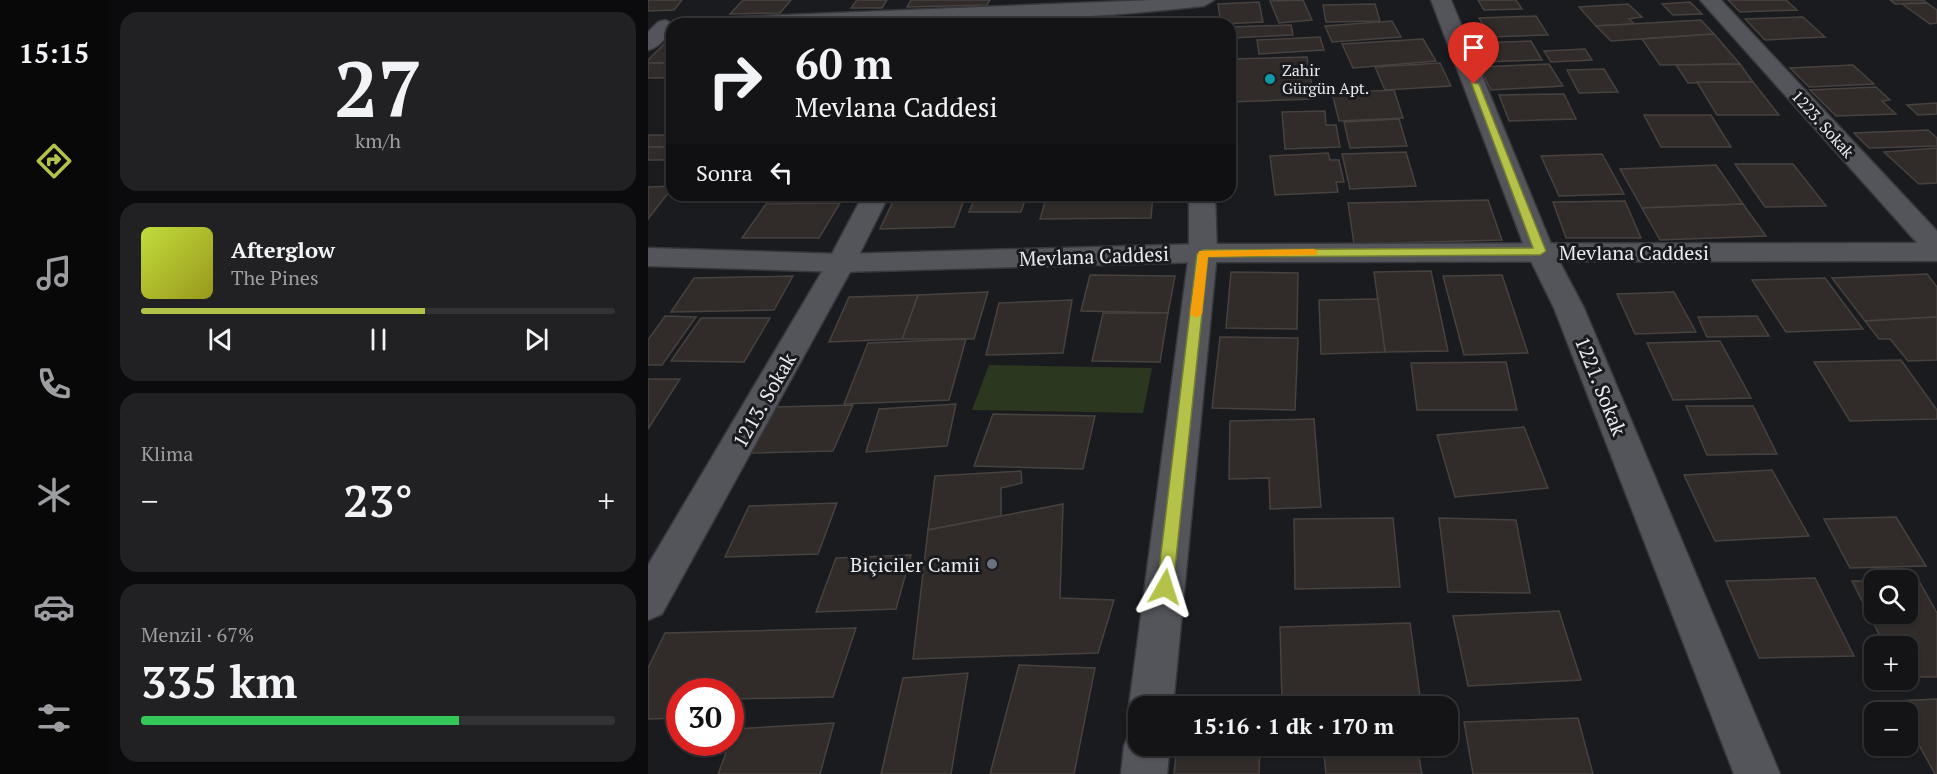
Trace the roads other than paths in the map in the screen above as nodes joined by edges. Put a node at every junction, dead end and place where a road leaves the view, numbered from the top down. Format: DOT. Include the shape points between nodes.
graph roads {
  1 [pos="1198,0"];
  2 [pos="1204,0"];
  3 [pos="1441,0"];
  4 [pos="1710,0"];
  5 [pos="714,16"];
  6 [pos="881,18"];
  7 [pos="980,18"];
  8 [pos="1199,18"];
  9 [pos="662,26"];
  10 [pos="648,44"];
  11 [pos="873,201"];
  12 [pos="1202,201"];
  13 [pos="1937,250"];
  14 [pos="1540,251"];
  15 [pos="1203,254"];
  16 [pos="648,257"];
  17 [pos="841,263"];
  18 [pos="648,602"];
  19 [pos="1152,696"];
  20 [pos="1146,756"];
  21 [pos="1144,774"];
  22 [pos="1757,774"];
  1 -- 2 [label="street"];
  1 -- 7 [label="street"];
  1 -- 8 [label="street"];
  3 -- 14 [label="street, 1221. Sokak"];
  4 -- 13 [label="street, 1223. Sokak"];
  5 -- 6 [label="street"];
  9 -- 10 [label="street"];
  11 -- 17 [label="street, 1213. Sokak"];
  12 -- 15 [label="street"];
  13 -- 14 [label="street, Mevlana Caddesi"];
  14 -- 15 [label="street, Mevlana Caddesi"];
  14 -- 22 [label="street, 1221. Sokak" via="1569,308"];
  15 -- 17 [label="street, Mevlana Caddesi"];
  15 -- 19 [label="street"];
  16 -- 17 [label="street, Mevlana Caddesi"];
  17 -- 18 [label="street, 1213. Sokak"];
  20 -- 21 [label="street"];
}
